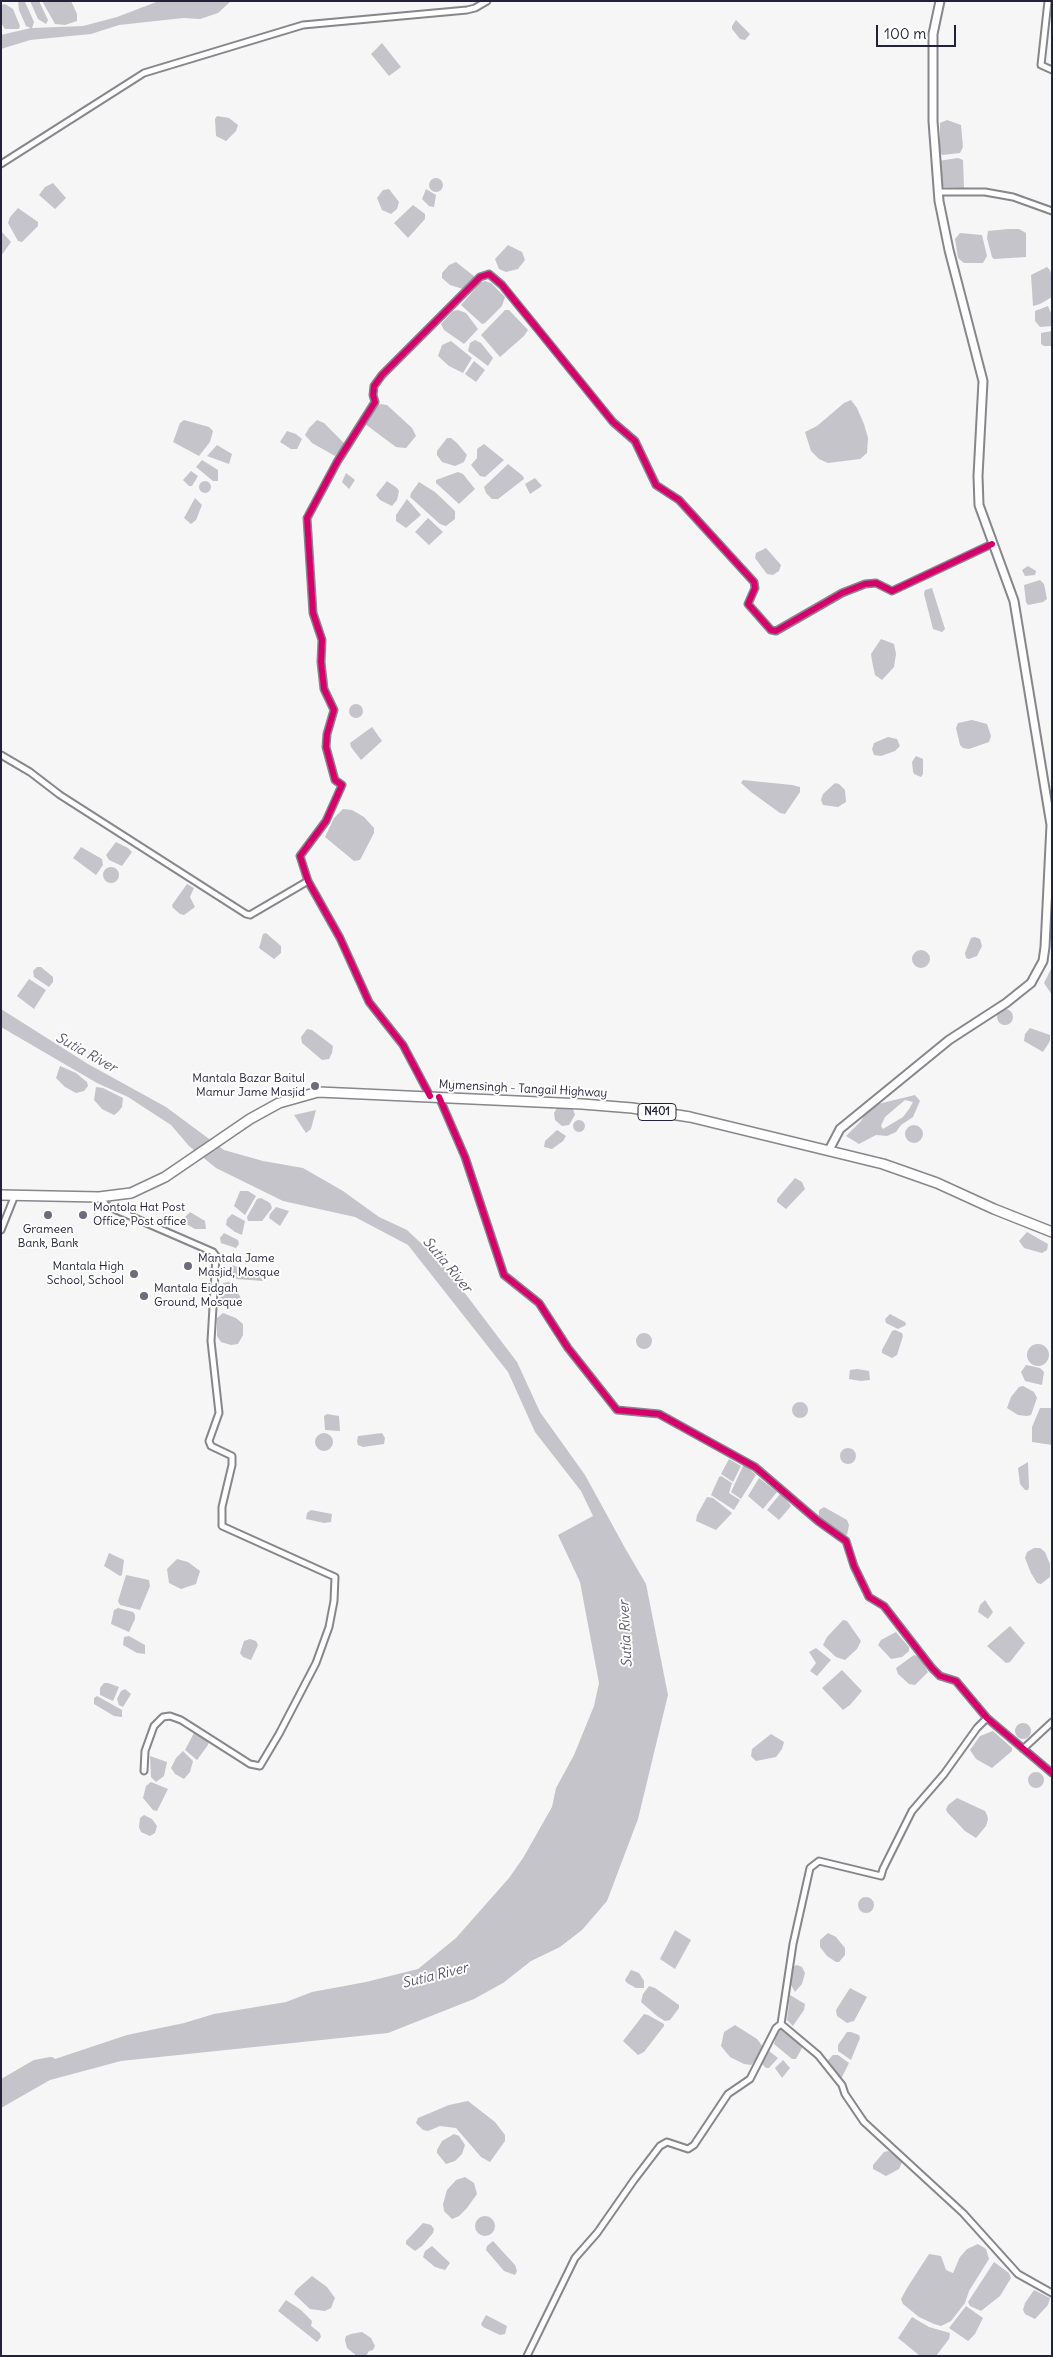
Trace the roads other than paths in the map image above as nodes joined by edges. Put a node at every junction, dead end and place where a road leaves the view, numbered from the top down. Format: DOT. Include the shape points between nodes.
graph roads {
  1 [pos="487,1"];
  2 [pos="940,1"];
  3 [pos="1048,1"];
  4 [pos="1052,70"];
  5 [pos="1,164"];
  6 [pos="938,192"];
  7 [pos="1052,211"];
  8 [pos="992,544"];
  9 [pos="1,755"];
  10 [pos="308,881"];
  11 [pos="434,1097"];
  12 [pos="829,1150"];
  13 [pos="1,1195"];
  14 [pos="15,1195"];
  15 [pos="99,1197"];
  16 [pos="1,1230"];
  17 [pos="1052,1232"];
  18 [pos="988,1718"];
  19 [pos="1052,1722"];
  20 [pos="1023,1749"];
  21 [pos="144,1771"];
  22 [pos="1052,1773"];
  23 [pos="781,2024"];
  24 [pos="1052,2293"];
  25 [pos="527,2356"];
  1 -- 5 [label="street" via="467,10 303,25 144,73"];
  2 -- 6 [label="main road" via="933,34 933,121"];
  3 -- 4 [label="street" via="1041,64"];
  6 -- 7 [label="street" via="985,192 1013,197"];
  6 -- 8 [label="main road" via="948,250 983,381 978,505"];
  8 -- 10 [label="street" via="892,591 876,583 865,584 842,593 776,632 771,630 748,604 756,588 754,582 679,500 656,485 635,442 612,422 502,285 489,274 484,274 374,386 375,402 341,455 307,518 313,613 322,640 324,689 334,710 326,746 335,780 342,785 326,821 300,856"];
  8 -- 12 [label="main road" via="1014,601 1052,825 1043,961 1031,983 949,1040 840,1129"];
  9 -- 10 [label="street" via="246,914 250,915"];
  10 -- 11 [label="street" via="340,938 369,1002 403,1045"];
  11 -- 12 [label="highway, Mymensingh - Tangail Highway / N401" via="632,1108 690,1117"];
  11 -- 15 [label="highway, Mymensingh - Tangail Highway / N401" via="318,1092 279,1103 165,1177 131,1193"];
  11 -- 18 [label="street" via="465,1158 504,1275 539,1304 568,1348 617,1410 659,1414 755,1467 846,1541 869,1597 884,1606 932,1668 940,1676 956,1681"];
  12 -- 17 [label="highway, Mymensingh - Tangail Highway / N401" via="937,1183"];
  13 -- 14 [label="highway, Mymensingh - Tangail Highway / N401"];
  14 -- 15 [label="highway, Mymensingh - Tangail Highway / N401"];
  14 -- 16 [label="street"];
  15 -- 21 [label="street" via="108,1206 216,1256 212,1341 219,1413 209,1441 211,1446 232,1456 222,1507 222,1526 335,1577 329,1627 316,1663 260,1766 250,1764 170,1716 163,1717 154,1726 145,1751"];
  18 -- 20 [label="street"];
  18 -- 23 [label="street" via="912,1811 882,1876 819,1861 810,1868"];
  19 -- 20 [label="street"];
  20 -- 22 [label="street"];
  23 -- 24 [label="street" via="818,2055 842,2085 864,2122 963,2213 1018,2274"];
  23 -- 25 [label="street" via="750,2079 728,2094 694,2145 688,2149 667,2142 660,2146 575,2258"];
}
